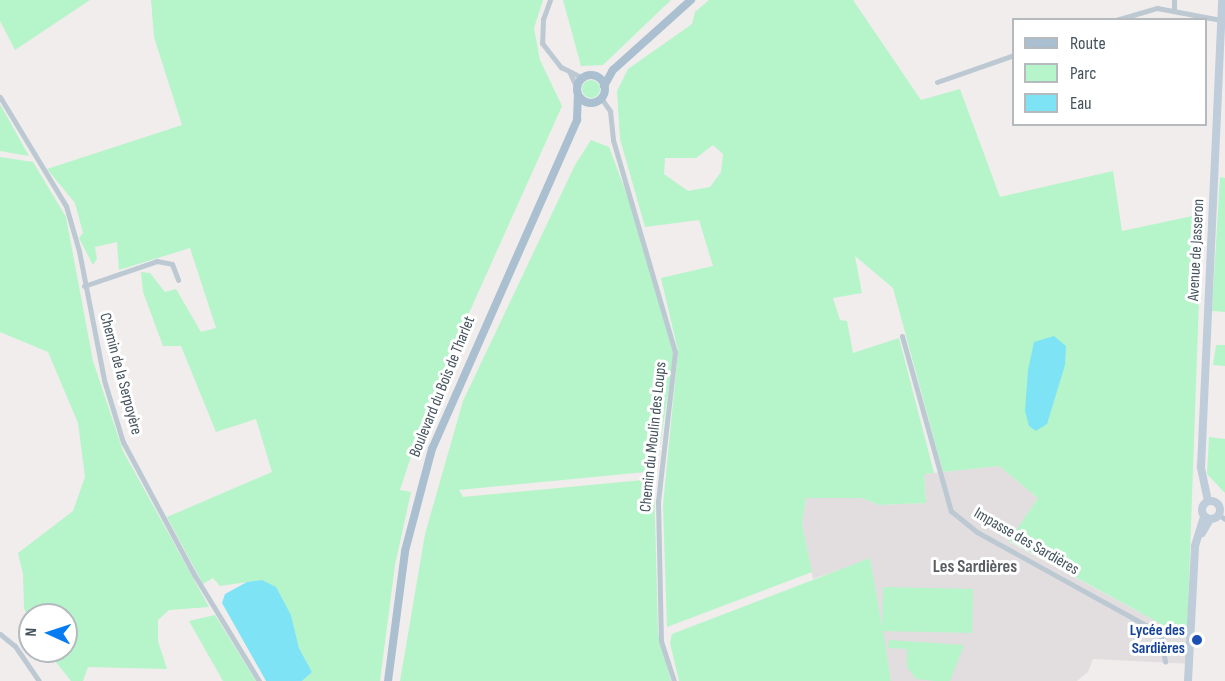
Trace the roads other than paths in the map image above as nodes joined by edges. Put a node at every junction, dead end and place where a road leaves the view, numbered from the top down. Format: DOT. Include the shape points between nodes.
graph roads {
  1 [pos="550,0"];
  2 [pos="691,0"];
  3 [pos="1174,0"];
  4 [pos="1222,0"];
  5 [pos="1173,11"];
  6 [pos="1123,18"];
  7 [pos="1221,20"];
  8 [pos="1012,57"];
  9 [pos="613,70"];
  10 [pos="570,73"];
  11 [pos="596,76"];
  12 [pos="583,78"];
  13 [pos="937,82"];
  14 [pos="604,86"];
  15 [pos="578,92"];
  16 [pos="0,97"];
  17 [pos="601,98"];
  18 [pos="592,103"];
  19 [pos="577,120"];
  20 [pos="178,280"];
  21 [pos="84,286"];
  22 [pos="902,336"];
  23 [pos="1208,501"];
  24 [pos="1207,517"];
  25 [pos="1222,517"];
  26 [pos="0,634"];
  27 [pos="1165,662"];
  28 [pos="39,681"];
  29 [pos="259,681"];
  30 [pos="388,681"];
  31 [pos="674,681"];
  32 [pos="1190,681"];
  1 -- 10 [label="street" via="543,19 542,43"];
  2 -- 9 [label="main road"];
  3 -- 5 [label="street"];
  4 -- 7 [label="main road, Avenue de Jasseron"];
  5 -- 6 [label="street" via="1156,8"];
  5 -- 7 [label="street"];
  7 -- 23 [label="main road, Avenue de Jasseron" via="1201,467"];
  8 -- 13 [label="street"];
  9 -- 11 [label="main road"];
  9 -- 14 [label="main road"];
  10 -- 12 [label="street"];
  10 -- 15 [label="street"];
  11 -- 12 [label="main road"];
  11 -- 14 [label="main road"];
  12 -- 15 [label="main road"];
  14 -- 17 [label="main road"];
  15 -- 18 [label="main road"];
  15 -- 19 [label="main road, Boulevard du Bois de Tharlet"];
  16 -- 21 [label="street, Chemin de la Serpoyère" via="66,206"];
  17 -- 18 [label="main road"];
  17 -- 31 [label="street, Chemin du Moulin des Loups" via="610,111 613,140 675,352 658,501 661,641"];
  18 -- 19 [label="main road, Boulevard du Bois de Tharlet"];
  19 -- 30 [label="main road, Boulevard du Bois de Tharlet" via="432,449 405,551"];
  20 -- 21 [label="street" via="172,264 157,261"];
  21 -- 29 [label="street, Chemin de la Serpoyère" via="104,380 123,442 195,576"];
  22 -- 27 [label="street, Impasse des Sardières" via="951,511 977,532 1160,633"];
  23 -- 24 [label="main road" via="1203,506"];
  23 -- 25 [label="main road" via="1220,505"];
  24 -- 25 [label="main road"];
  24 -- 32 [label="main road" via="1197,546"];
  26 -- 28 [label="street" via="15,646"];
}
